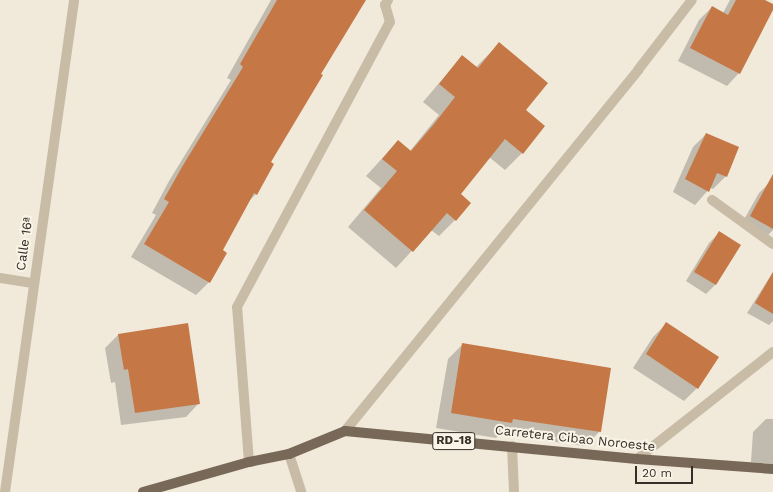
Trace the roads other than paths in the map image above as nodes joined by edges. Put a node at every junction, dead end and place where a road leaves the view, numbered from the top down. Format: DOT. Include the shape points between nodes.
graph roads {
  1 [pos="74,0"];
  2 [pos="388,0"];
  3 [pos="692,0"];
  4 [pos="712,200"];
  5 [pos="773,244"];
  6 [pos="0,278"];
  7 [pos="33,283"];
  8 [pos="773,352"];
  9 [pos="345,431"];
  10 [pos="512,446"];
  11 [pos="289,454"];
  12 [pos="637,459"];
  13 [pos="249,462"];
  14 [pos="773,469"];
  15 [pos="5,492"];
  16 [pos="143,492"];
  17 [pos="301,492"];
  18 [pos="514,492"];
  1 -- 7 [label="street, Calle 16ª"];
  2 -- 13 [label="street" via="385,5 390,22 237,308"];
  3 -- 9 [label="street"];
  4 -- 5 [label="street"];
  6 -- 7 [label="street"];
  7 -- 15 [label="street, Calle 16ª"];
  8 -- 12 [label="street"];
  9 -- 10 [label="main road, Carretera Cibao Noroeste / RD-18"];
  9 -- 11 [label="main road, Carretera Cibao Noroeste / RD-18"];
  10 -- 12 [label="main road, Carretera Cibao Noroeste / RD-18"];
  10 -- 18 [label="street"];
  11 -- 13 [label="main road, Carretera Cibao Noroeste / RD-18"];
  11 -- 17 [label="street"];
  12 -- 14 [label="main road, Carretera Cibao Noroeste / RD-18"];
  13 -- 16 [label="main road, Carretera Cibao Noroeste / RD-18"];
}
